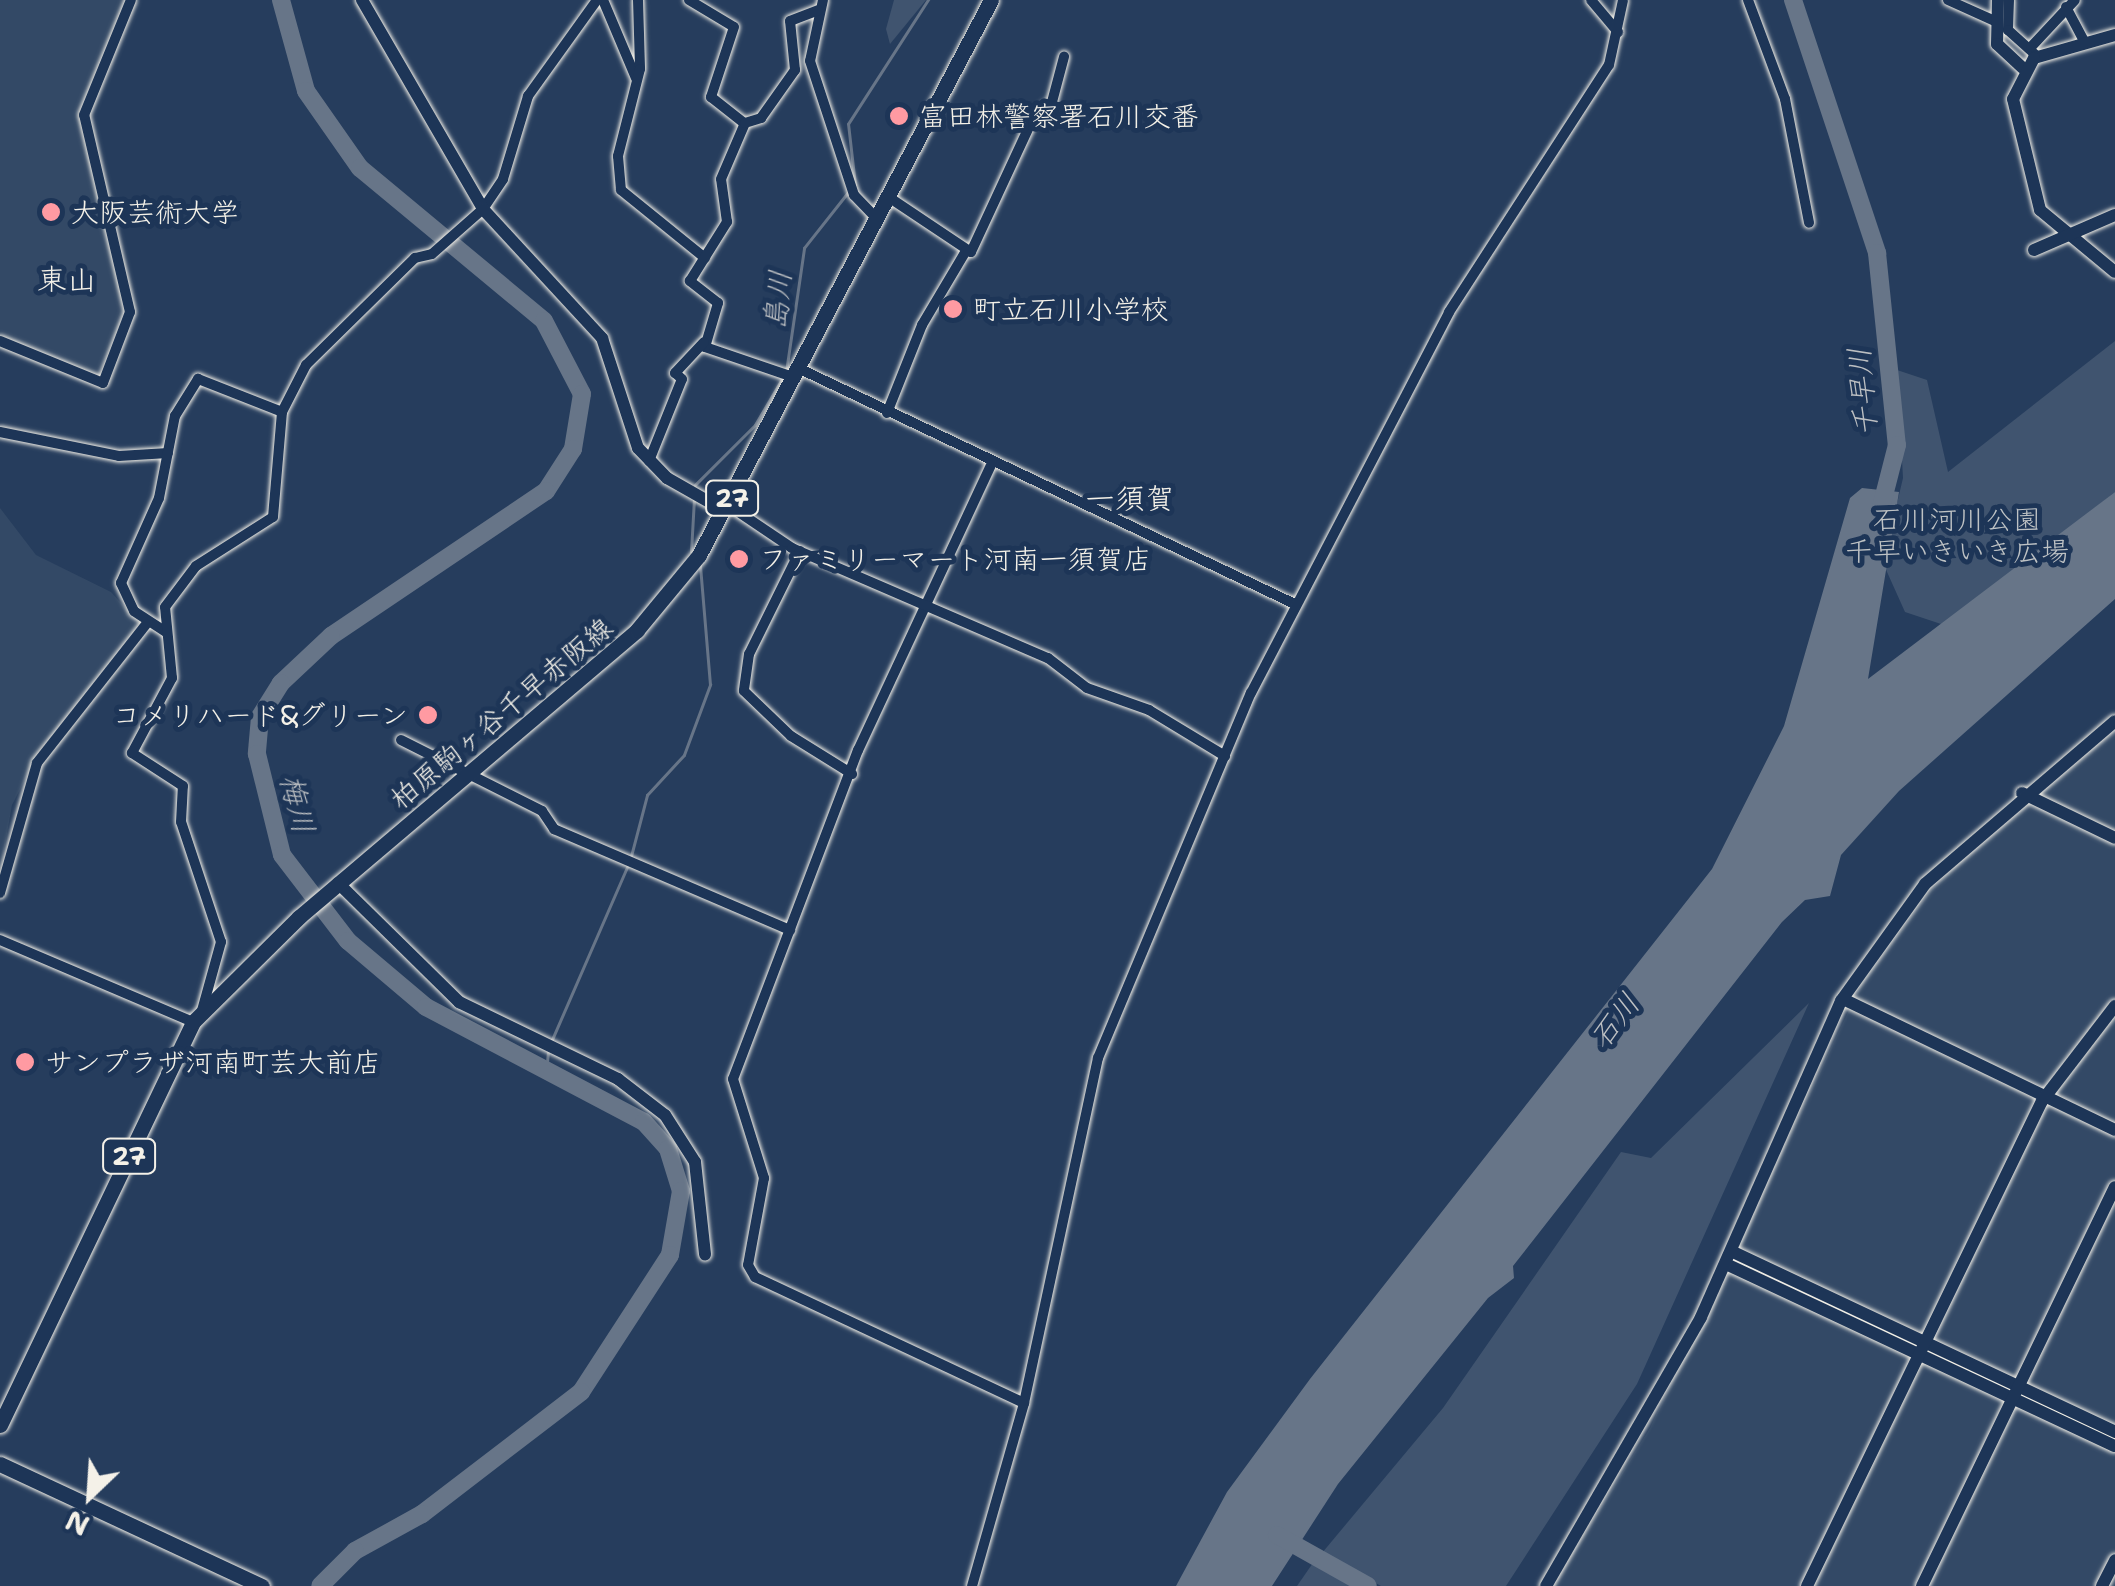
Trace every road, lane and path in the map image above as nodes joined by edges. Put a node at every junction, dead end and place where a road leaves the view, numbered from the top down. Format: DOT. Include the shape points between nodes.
graph roads {
  1 [pos="131,0"];
  2 [pos="362,0"];
  3 [pos="600,0"];
  4 [pos="638,0"];
  5 [pos="689,0"];
  6 [pos="991,0"];
  7 [pos="1591,0"];
  8 [pos="1623,0"];
  9 [pos="1748,0"];
  10 [pos="1948,0"];
  11 [pos="1998,0"];
  12 [pos="2009,0"];
  13 [pos="2070,4"];
  14 [pos="820,5"];
  15 [pos="1997,22"];
  16 [pos="1618,32"];
  17 [pos="2115,34"];
  18 [pos="2085,42"];
  19 [pos="2034,52"];
  20 [pos="1064,57"];
  21 [pos="2023,68"];
  22 [pos="638,89"];
  23 [pos="744,124"];
  24 [pos="887,196"];
  25 [pos="482,209"];
  26 [pos="2115,216"];
  27 [pos="876,218"];
  28 [pos="1810,223"];
  29 [pos="2069,236"];
  30 [pos="2034,250"];
  31 [pos="966,251"];
  32 [pos="706,258"];
  33 [pos="2115,272"];
  34 [pos="0,341"];
  35 [pos="704,342"];
  36 [pos="796,373"];
  37 [pos="282,412"];
  38 [pos="887,413"];
  39 [pos="0,432"];
  40 [pos="168,453"];
  41 [pos="649,461"];
  42 [pos="992,464"];
  43 [pos="726,508"];
  44 [pos="800,551"];
  45 [pos="924,601"];
  46 [pos="1297,605"];
  47 [pos="148,622"];
  48 [pos="166,632"];
  49 [pos="2115,721"];
  50 [pos="401,740"];
  51 [pos="1225,756"];
  52 [pos="469,772"];
  53 [pos="852,774"];
  54 [pos="2022,793"];
  55 [pos="2115,838"];
  56 [pos="336,886"];
  57 [pos="0,893"];
  58 [pos="790,930"];
  59 [pos="0,940"];
  60 [pos="1843,998"];
  61 [pos="2115,1006"];
  62 [pos="197,1018"];
  63 [pos="2046,1097"];
  64 [pos="2115,1130"];
  65 [pos="2115,1188"];
  66 [pos="705,1254"];
  67 [pos="1729,1258"];
  68 [pos="1923,1348"];
  69 [pos="2016,1392"];
  70 [pos="1024,1403"];
  71 [pos="0,1425"];
  72 [pos="2115,1432"];
  73 [pos="2115,1446"];
  74 [pos="0,1464"];
  75 [pos="2115,1560"];
  76 [pos="262,1586"];
  77 [pos="972,1586"];
  78 [pos="1546,1586"];
  79 [pos="1807,1586"];
  80 [pos="1922,1586"];
  81 [pos="2102,1586"];
  1 -- 34 [label="street" via="84,115 130,312 103,384"];
  2 -- 25 [label="street"];
  3 -- 22 [label="street"];
  3 -- 25 [label="street" via="528,96 504,179"];
  4 -- 22 [label="street"];
  5 -- 23 [label="street" via="734,26 711,97"];
  6 -- 24 [label="main road, 柏原駒ヶ谷千早赤阪線 / 27"];
  7 -- 16 [label="street"];
  8 -- 16 [label="street"];
  9 -- 28 [label="street" via="1785,99"];
  10 -- 15 [label="street"];
  11 -- 15 [label="street"];
  12 -- 19 [label="street" via="2008,30"];
  13 -- 18 [label="street"];
  13 -- 19 [label="street"];
  14 -- 23 [label="street" via="795,13 792,78 760,118"];
  14 -- 27 [label="street" via="810,62 854,195"];
  15 -- 21 [label="street" via="1997,44"];
  16 -- 46 [label="street" via="1610,65 1449,312"];
  17 -- 18 [label="street"];
  18 -- 19 [label="street"];
  19 -- 21 [label="street"];
  20 -- 31 [label="street" via="1052,102 1034,116 995,212"];
  21 -- 29 [label="street" via="2012,98 2034,193"];
  22 -- 32 [label="street" via="618,156 620,190"];
  23 -- 32 [label="street" via="721,178 727,222"];
  24 -- 27 [label="main road, 柏原駒ヶ谷千早赤阪線 / 27"];
  24 -- 31 [label="street"];
  25 -- 37 [label="street" via="436,250 414,258 341,326"];
  25 -- 41 [label="street" via="602,338 630,432"];
  26 -- 29 [label="street"];
  27 -- 36 [label="main road, 柏原駒ヶ谷千早赤阪線 / 27"];
  29 -- 30 [label="street"];
  29 -- 33 [label="street"];
  31 -- 38 [label="street" via="922,324"];
  32 -- 35 [label="street" via="690,281 718,303"];
  35 -- 36 [label="street" via="745,366"];
  35 -- 41 [label="street" via="675,373 682,380"];
  36 -- 38 [label="street"];
  36 -- 43 [label="main road, 柏原駒ヶ谷千早赤阪線 / 27"];
  37 -- 40 [label="street" via="198,379 175,416"];
  37 -- 48 [label="street" via="273,517 176,584"];
  38 -- 42 [label="street"];
  39 -- 40 [label="street" via="119,456"];
  40 -- 47 [label="street" via="121,583"];
  41 -- 43 [label="street"];
  42 -- 45 [label="street"];
  42 -- 46 [label="street"];
  43 -- 44 [label="street"];
  43 -- 52 [label="main road, 柏原駒ヶ谷千早赤阪線 / 27" via="637,630"];
  44 -- 45 [label="street"];
  44 -- 53 [label="street" via="749,654 744,691 791,736"];
  45 -- 51 [label="street"];
  45 -- 53 [label="street"];
  46 -- 51 [label="street"];
  47 -- 48 [label="street"];
  47 -- 57 [label="street" via="37,763"];
  48 -- 62 [label="street" via="172,678 132,753 183,786 181,822 222,942"];
  49 -- 54 [label="street"];
  50 -- 52 [label="street"];
  51 -- 70 [label="street" via="1098,1058"];
  52 -- 56 [label="main road, 柏原駒ヶ谷千早赤阪線 / 27"];
  52 -- 58 [label="street" via="542,812 554,830"];
  53 -- 58 [label="street"];
  54 -- 55 [label="street"];
  54 -- 60 [label="street" via="1925,884"];
  56 -- 62 [label="main road, 柏原駒ヶ谷千早赤阪線 / 27"];
  56 -- 66 [label="street" via="459,1002 618,1079 664,1115 695,1162"];
  58 -- 70 [label="street" via="733,1079 764,1178 748,1265 769,1285"];
  59 -- 62 [label="street"];
  60 -- 63 [label="street"];
  60 -- 67 [label="street"];
  61 -- 63 [label="street"];
  62 -- 71 [label="main road, 柏原駒ヶ谷千早赤阪線 / 27"];
  63 -- 64 [label="street"];
  63 -- 68 [label="street"];
  65 -- 69 [label="street"];
  67 -- 68 [label="street"];
  67 -- 78 [label="street"];
  68 -- 69 [label="street"];
  68 -- 79 [label="street"];
  69 -- 72 [label="street"];
  69 -- 73 [label="street"];
  69 -- 80 [label="street"];
  70 -- 77 [label="street"];
  74 -- 76 [label="main road"];
  75 -- 81 [label="street"];
}
